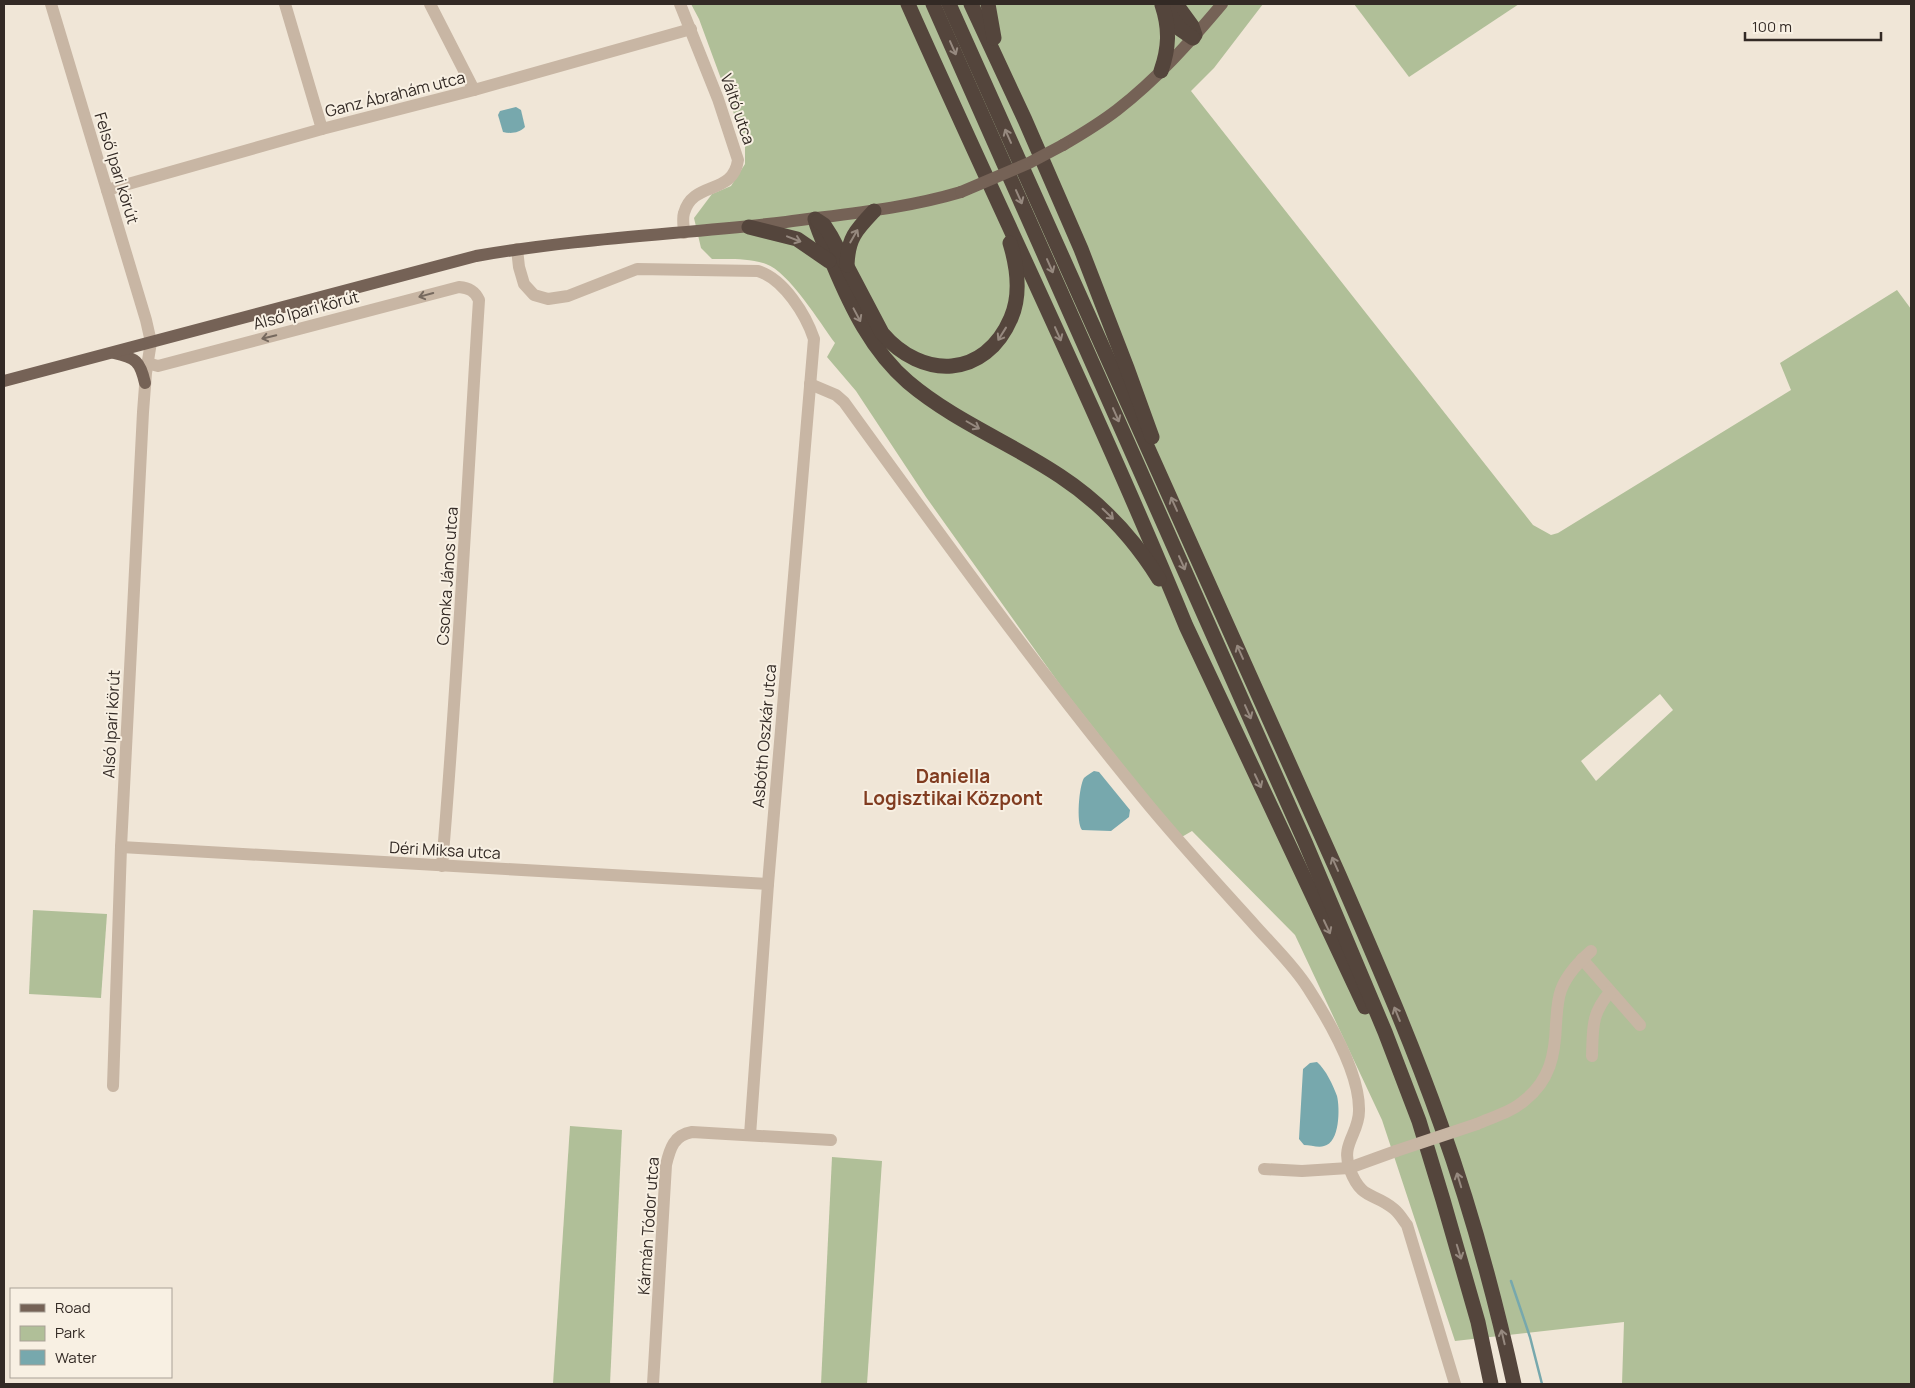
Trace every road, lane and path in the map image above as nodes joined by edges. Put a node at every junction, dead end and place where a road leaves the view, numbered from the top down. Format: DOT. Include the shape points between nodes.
graph roads {
  1 [pos="51,4"];
  2 [pos="285,4"];
  3 [pos="430,4"];
  4 [pos="680,4"];
  5 [pos="908,4"];
  6 [pos="933,4"];
  7 [pos="949,4"];
  8 [pos="972,4"];
  9 [pos="988,4"];
  10 [pos="1167,4"];
  11 [pos="1222,4"];
  12 [pos="691,29"];
  13 [pos="1194,37"];
  14 [pos="1161,72"];
  15 [pos="474,90"];
  16 [pos="1013,94"];
  17 [pos="322,129"];
  18 [pos="107,190"];
  19 [pos="1000,207"];
  20 [pos="874,210"];
  21 [pos="815,219"];
  22 [pos="749,227"];
  23 [pos="684,233"];
  24 [pos="517,249"];
  25 [pos="840,265"];
  26 [pos="473,291"];
  27 [pos="151,342"];
  28 [pos="112,352"];
  29 [pos="147,364"];
  30 [pos="4,382"];
  31 [pos="145,383"];
  32 [pos="810,384"];
  33 [pos="1164,482"];
  34 [pos="1186,626"];
  35 [pos="121,848"];
  36 [pos="442,866"];
  37 [pos="768,884"];
  38 [pos="1610,992"];
  39 [pos="1640,1025"];
  40 [pos="1592,1056"];
  41 [pos="113,1086"];
  42 [pos="1419,1121"];
  43 [pos="750,1135"];
  44 [pos="831,1140"];
  45 [pos="1349,1168"];
  46 [pos="1264,1169"];
  47 [pos="654,1384"];
  48 [pos="1455,1384"];
  49 [pos="1491,1384"];
  50 [pos="1514,1384"];
  1 -- 18 [label="street, Felső Ipari körút"];
  2 -- 17 [label="street"];
  3 -- 15 [label="street"];
  4 -- 12 [label="street, Váltó utca"];
  5 -- 19 [label="highway"];
  6 -- 42 [label="highway, one-way" via="1306,842"];
  33 -- 7 [label="highway, one-way"];
  8 -- 16 [label="highway"];
  9 -- 16 [label="highway" via="996,47"];
  10 -- 13 [label="highway" via="1192,26"];
  10 -- 14 [label="highway" via="1168,38"];
  11 -- 13 [label="main road"];
  12 -- 15 [label="street, Ganz Ábrahám utca"];
  12 -- 23 [label="street, Váltó utca" via="738,160 730,180 704,190 692,199 683,214"];
  13 -- 14 [label="main road"];
  14 -- 20 [label="main road, bridge" via="1117,110 1029,163 961,192"];
  15 -- 17 [label="street, Ganz Ábrahám utca"];
  16 -- 33 [label="highway" via="1097,289 1150,433"];
  17 -- 18 [label="street, Ganz Ábrahám utca"];
  18 -- 27 [label="street, Felső Ipari körút"];
  19 -- 25 [label="highway, one-way" via="1016,271 1014,306 1000,338 990,349 964,364 946,366 916,360 890,342"];
  19 -- 34 [label="highway, one-way"];
  20 -- 21 [label="main road"];
  25 -- 20 [label="highway, one-way" via="852,238"];
  21 -- 22 [label="main road"];
  21 -- 25 [label="highway" via="818,234"];
  22 -- 23 [label="main road"];
  22 -- 25 [label="highway, one-way" via="797,239"];
  23 -- 24 [label="main road"];
  24 -- 27 [label="main road" via="467,258"];
  24 -- 32 [label="street, Asbóth Oszkár utca" via="524,284 534,295 548,299 568,296 638,269 758,271 772,277 787,291 811,329 814,340"];
  25 -- 34 [label="highway, one-way" via="849,298 869,336 896,371 944,408 1046,467 1094,501 1138,547"];
  26 -- 29 [label="street, Alsó Ipari körút, one-way" via="459,287 158,366"];
  26 -- 36 [label="street, Csonka János utca" via="479,300"];
  27 -- 28 [label="main road"];
  27 -- 29 [label="street, Alsó Ipari körút"];
  28 -- 30 [label="main road"];
  28 -- 31 [label="main road" via="135,360"];
  29 -- 31 [label="street, Alsó Ipari körút"];
  31 -- 35 [label="street, Alsó Ipari körút"];
  32 -- 37 [label="street, Asbóth Oszkár utca"];
  32 -- 45 [label="street" via="831,392 844,402 1090,733 1170,831 1307,986 1342,1049 1358,1099 1358,1120 1346,1152"];
  50 -- 33 [label="highway, one-way" via="1481,1252 1441,1125 1416,1060 1340,875"];
  34 -- 42 [label="highway, one-way" via="1353,980 1396,1080"];
  35 -- 36 [label="street, Déri Miksa utca"];
  35 -- 41 [label="street, Alsó Ipari körút"];
  36 -- 37 [label="street, Déri Miksa utca"];
  37 -- 43 [label="street, Asbóth Oszkár utca"];
  38 -- 39 [label="street"];
  38 -- 40 [label="street" via="1595,1016"];
  38 -- 45 [label="street, bridge" via="1586,955 1560,991 1551,1065 1542,1084 1519,1105 1477,1124"];
  42 -- 49 [label="highway, one-way" via="1464,1269"];
  43 -- 44 [label="street, Kármán Tódor utca"];
  43 -- 47 [label="street, Kármán Tódor utca" via="692,1132 679,1136 671,1147 666,1165"];
  45 -- 46 [label="street" via="1302,1172"];
  45 -- 48 [label="street" via="1365,1194 1396,1210 1407,1225"];
}
